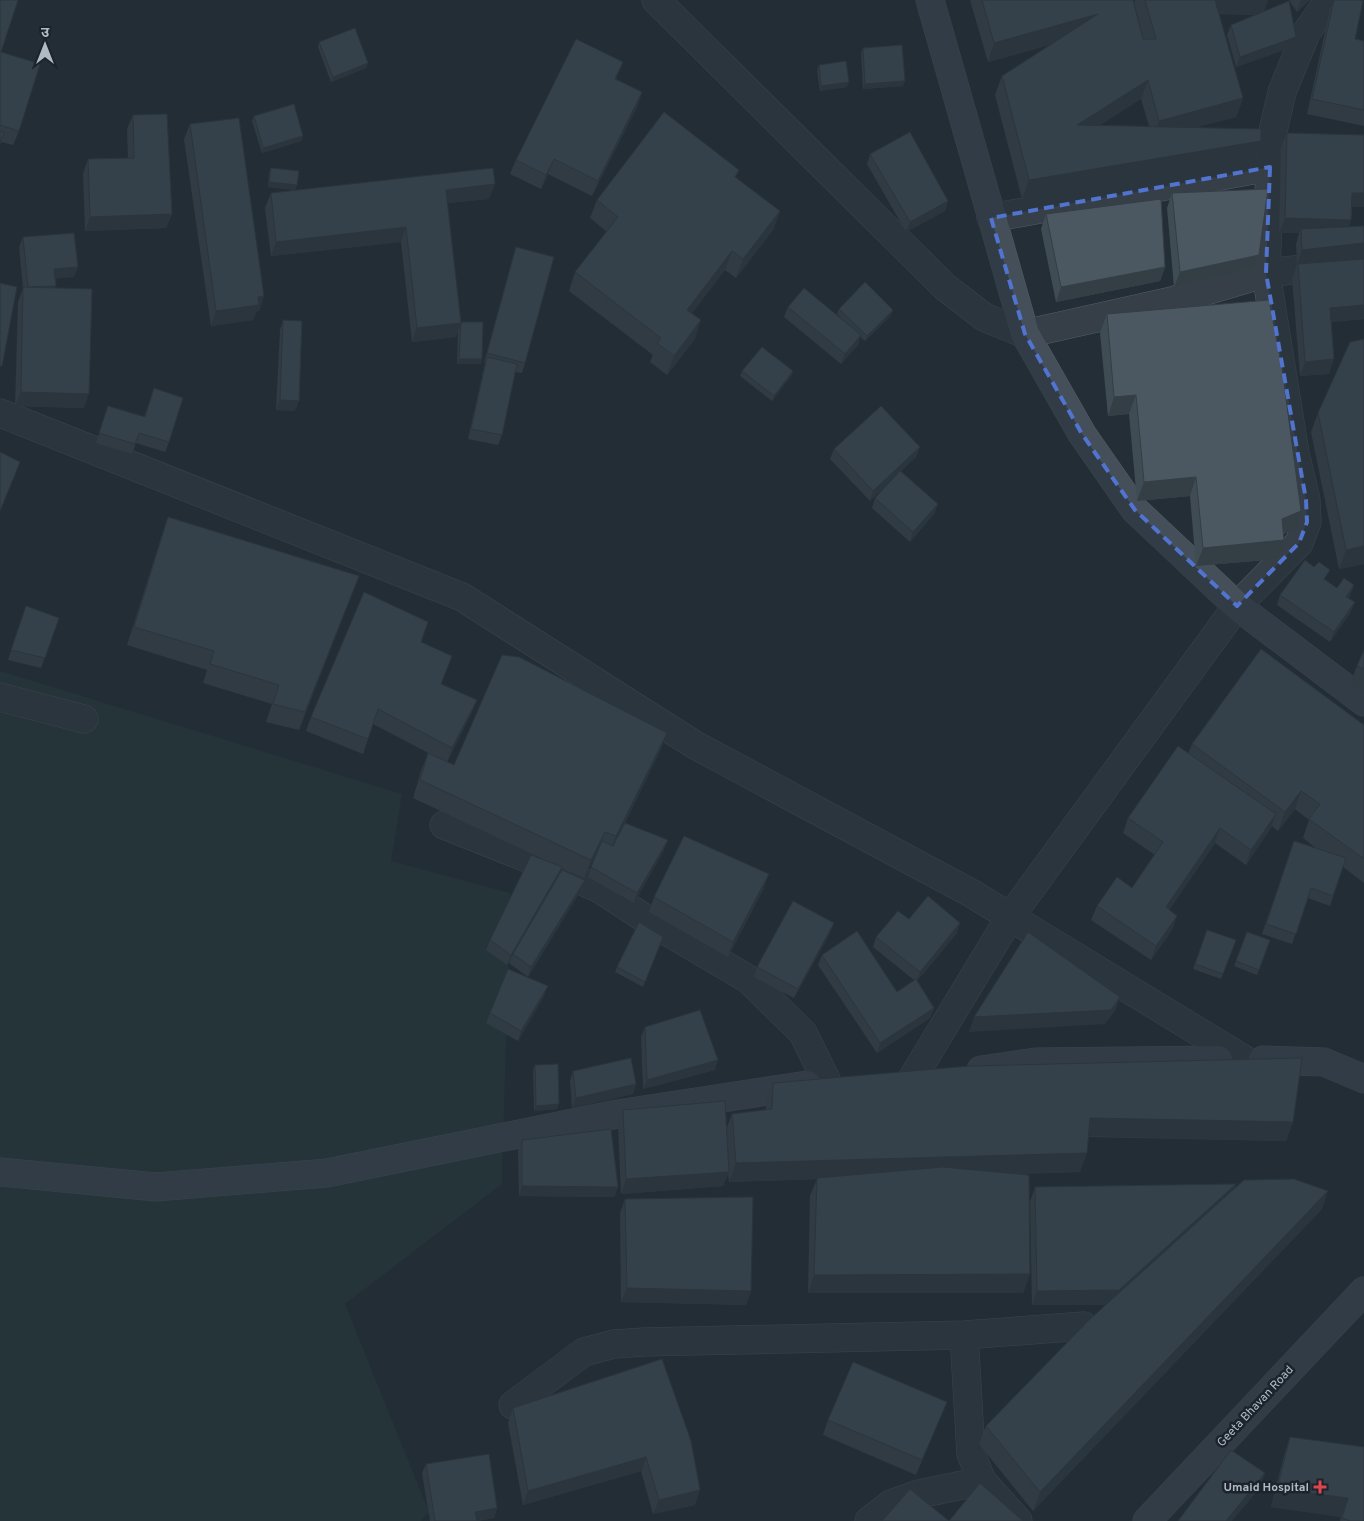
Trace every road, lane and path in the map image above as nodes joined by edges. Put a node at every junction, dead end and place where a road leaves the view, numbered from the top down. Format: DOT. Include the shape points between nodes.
graph roads {
  1 [pos="656,0"];
  2 [pos="930,0"];
  3 [pos="1329,0"];
  4 [pos="1270,167"];
  5 [pos="991,218"];
  6 [pos="1364,262"];
  7 [pos="1266,273"];
  8 [pos="1025,334"];
  9 [pos="0,413"];
  10 [pos="1238,606"];
  11 [pos="0,697"];
  12 [pos="1364,702"];
  13 [pos="84,719"];
  14 [pos="444,825"];
  15 [pos="1010,917"];
  16 [pos="1244,1060"];
  17 [pos="912,1079"];
  18 [pos="1364,1079"];
  19 [pos="884,1080"];
  20 [pos="856,1081"];
  21 [pos="827,1082"];
  22 [pos="0,1172"];
  23 [pos="1364,1291"];
  24 [pos="1084,1326"];
  25 [pos="964,1335"];
  26 [pos="513,1405"];
  27 [pos="982,1481"];
  28 [pos="869,1521"];
  29 [pos="1018,1521"];
  30 [pos="1147,1521"];
  1 -- 8 [label="street" via="945,287 984,317"];
  2 -- 5 [label="street"];
  3 -- 4 [label="street" via="1306,33 1282,92 1271,140"];
  4 -- 5 [label="street"];
  4 -- 7 [label="street"];
  5 -- 8 [label="street"];
  6 -- 7 [label="street"];
  7 -- 8 [label="street" via="1172,301"];
  7 -- 10 [label="street" via="1294,453 1306,500 1307,522 1299,543"];
  8 -- 10 [label="street" via="1082,434 1135,510"];
  9 -- 15 [label="street" via="462,597 695,745"];
  10 -- 12 [label="street"];
  10 -- 15 [label="street"];
  11 -- 13 [label="street"];
  14 -- 21 [label="street" via="600,889 748,978 803,1033"];
  15 -- 16 [label="street"];
  15 -- 17 [label="street"];
  16 -- 17 [label="street" via="1036,1062"];
  16 -- 18 [label="street" via="1324,1062"];
  17 -- 19 [label="street"];
  20 -- 21 [label="street"];
  21 -- 22 [label="street" via="617,1114 327,1173 156,1187"];
  23 -- 30 [label="street, Geeta Bhavan Road"];
  24 -- 25 [label="street"];
  25 -- 26 [label="street" via="614,1344 584,1352"];
  25 -- 27 [label="street" via="971,1454"];
  27 -- 28 [label="street" via="919,1494 891,1504"];
  27 -- 29 [label="street"];
}
